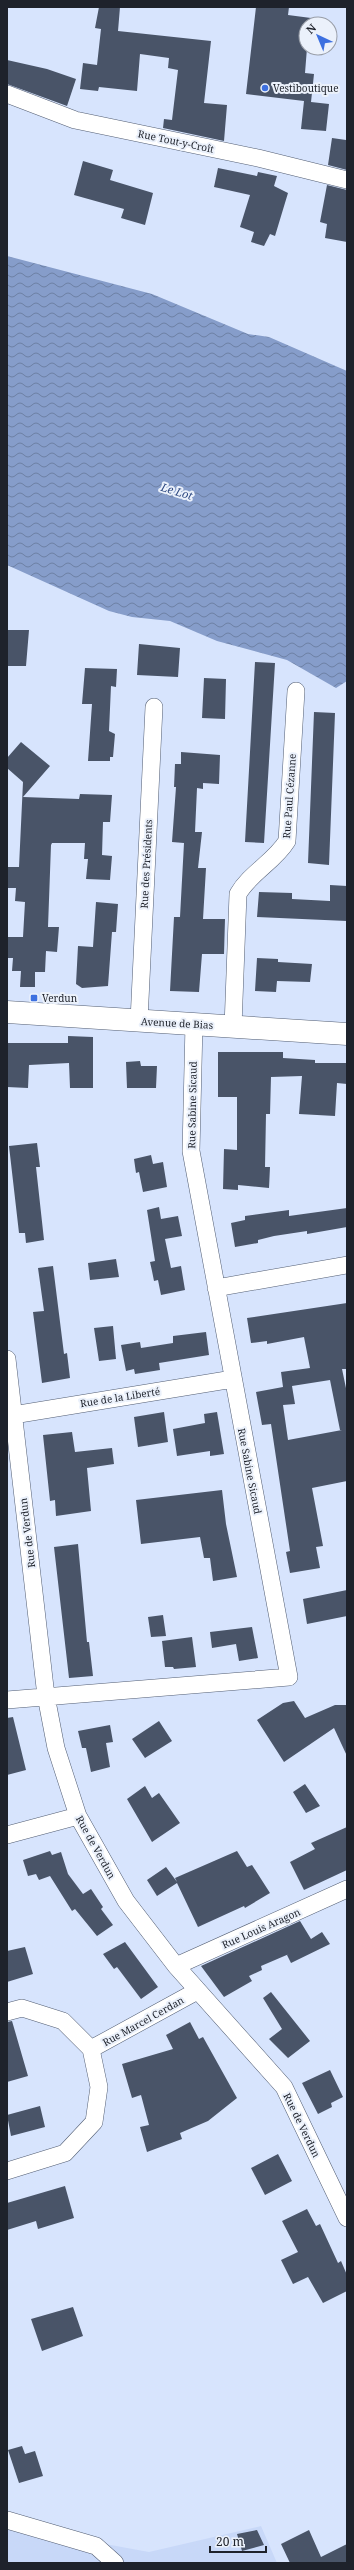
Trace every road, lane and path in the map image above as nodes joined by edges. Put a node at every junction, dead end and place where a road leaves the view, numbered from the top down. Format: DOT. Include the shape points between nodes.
graph roads {
  1 [pos="7,94"];
  2 [pos="347,180"];
  3 [pos="296,691"];
  4 [pos="154,707"];
  5 [pos="7,1012"];
  6 [pos="139,1021"];
  7 [pos="194,1024"];
  8 [pos="233,1027"];
  9 [pos="347,1034"];
  10 [pos="347,1265"];
  11 [pos="216,1288"];
  12 [pos="7,1359"];
  13 [pos="233,1378"];
  14 [pos="10,1415"];
  15 [pos="46,1696"];
  16 [pos="7,1700"];
  17 [pos="78,1816"];
  18 [pos="7,1835"];
  19 [pos="347,1889"];
  20 [pos="176,1966"];
  21 [pos="197,1990"];
  22 [pos="7,2012"];
  23 [pos="91,2049"];
  24 [pos="7,2171"];
  25 [pos="347,2218"];
  26 [pos="7,2520"];
  27 [pos="115,2563"];
  1 -- 2 [label="street, Rue Tout-y-Croît" via="75,120 258,158"];
  3 -- 8 [label="street, Rue Paul Cézanne" via="287,841 281,851 244,884 238,894"];
  4 -- 6 [label="street, Rue des Présidents"];
  5 -- 6 [label="street, Avenue de Bias"];
  6 -- 7 [label="street, Avenue de Bias"];
  7 -- 8 [label="street, Avenue de Bias"];
  7 -- 11 [label="street, Rue Sabine Sicaud" via="191,1151"];
  8 -- 9 [label="street, Avenue de Bias"];
  10 -- 11 [label="street"];
  11 -- 13 [label="street, Rue Sabine Sicaud"];
  12 -- 14 [label="street, Rue de Verdun"];
  13 -- 14 [label="street, Rue de la Liberté"];
  13 -- 15 [label="street, Rue Sabine Sicaud" via="289,1677"];
  14 -- 15 [label="street, Rue de Verdun"];
  15 -- 16 [label="street"];
  15 -- 17 [label="street, Rue de Verdun" via="56,1748"];
  17 -- 18 [label="street"];
  17 -- 20 [label="street, Rue de Verdun" via="126,1901"];
  19 -- 20 [label="street, Rue Louis Aragon"];
  20 -- 21 [label="street, Rue de Verdun"];
  21 -- 23 [label="street, Rue Marcel Cerdan"];
  21 -- 25 [label="street, Rue de Verdun" via="284,2087"];
  22 -- 23 [label="street, Rue Marcel Cerdan" via="22,2008 63,2021"];
  23 -- 24 [label="street" via="99,2087 94,2122 65,2153"];
  26 -- 27 [label="street" via="96,2546"];
}
